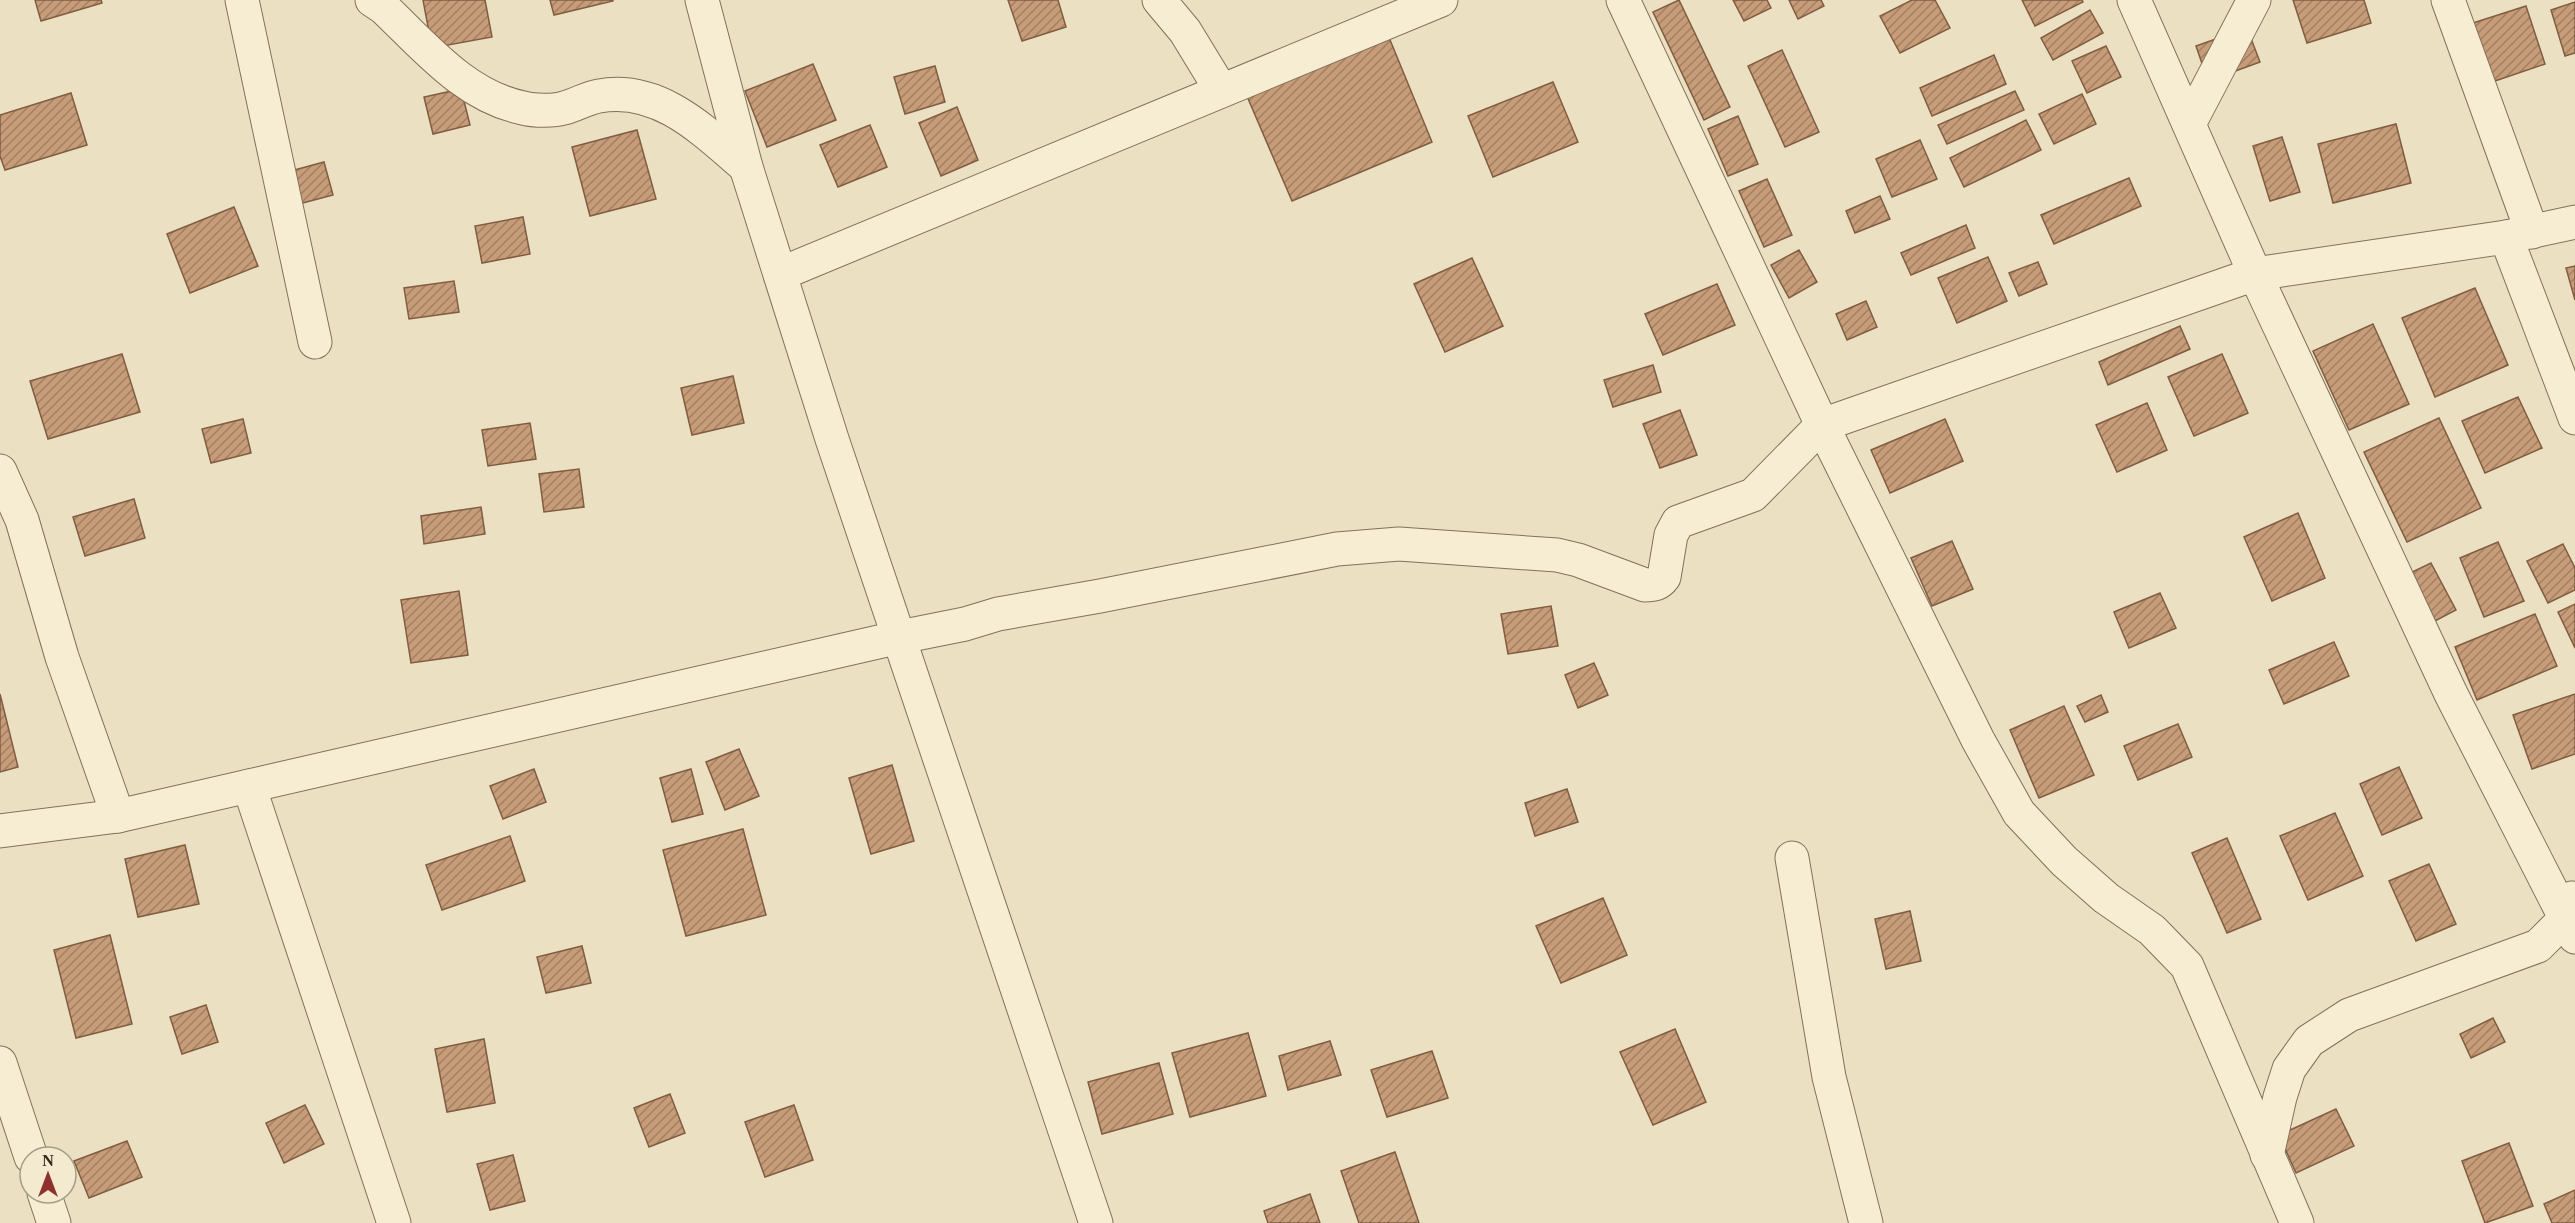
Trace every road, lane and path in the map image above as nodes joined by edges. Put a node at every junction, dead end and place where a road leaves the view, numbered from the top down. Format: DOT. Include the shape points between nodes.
graph roads {
  1 [pos="242,0"];
  2 [pos="372,0"];
  3 [pos="702,0"];
  4 [pos="1159,0"];
  5 [pos="1441,0"];
  6 [pos="1623,0"];
  7 [pos="2134,0"];
  8 [pos="2254,0"];
  9 [pos="2448,0"];
  10 [pos="1221,90"];
  11 [pos="2189,124"];
  12 [pos="746,167"];
  13 [pos="2575,222"];
  14 [pos="2519,235"];
  15 [pos="780,274"];
  16 [pos="2255,274"];
  17 [pos="315,342"];
  18 [pos="2575,418"];
  19 [pos="1822,425"];
  20 [pos="0,471"];
  21 [pos="900,637"];
  22 [pos="249,786"];
  23 [pos="118,816"];
  24 [pos="0,831"];
  25 [pos="1792,858"];
  26 [pos="2575,886"];
  27 [pos="2570,927"];
  28 [pos="0,1063"];
  29 [pos="27,1145"];
  30 [pos="2267,1155"];
  31 [pos="48,1205"];
  32 [pos="54,1223"];
  33 [pos="394,1223"];
  34 [pos="1096,1223"];
  35 [pos="1866,1223"];
  36 [pos="2297,1223"];
  1 -- 17 [label="street"];
  2 -- 12 [label="street" via="453,73 486,95 524,109 562,109 597,96 623,93 663,103 703,129"];
  3 -- 12 [label="street"];
  4 -- 10 [label="street" via="1185,31"];
  5 -- 10 [label="street"];
  6 -- 19 [label="street"];
  7 -- 11 [label="street"];
  8 -- 11 [label="street"];
  9 -- 14 [label="street"];
  10 -- 15 [label="street"];
  11 -- 16 [label="street"];
  12 -- 15 [label="street"];
  13 -- 14 [label="street"];
  14 -- 16 [label="street"];
  14 -- 18 [label="street"];
  15 -- 21 [label="street"];
  16 -- 19 [label="street"];
  16 -- 27 [label="street" via="2451,693"];
  19 -- 21 [label="street" via="1753,495 1678,522 1671,535 1664,577 1654,585 1557,555 1399,544 1326,552 998,614"];
  19 -- 30 [label="street" via="1978,740 2019,813 2064,861 2106,898 2152,930 2187,966"];
  20 -- 23 [label="street" via="22,520 62,657"];
  21 -- 22 [label="street"];
  21 -- 34 [label="street"];
  22 -- 23 [label="street"];
  22 -- 33 [label="street"];
  23 -- 24 [label="street"];
  25 -- 35 [label="street" via="1830,1077"];
  26 -- 27 [label="street"];
  27 -- 30 [label="street" via="2538,946 2349,1014 2309,1041 2289,1069"];
  28 -- 29 [label="street"];
  30 -- 36 [label="street"];
  31 -- 32 [label="street"];
}
